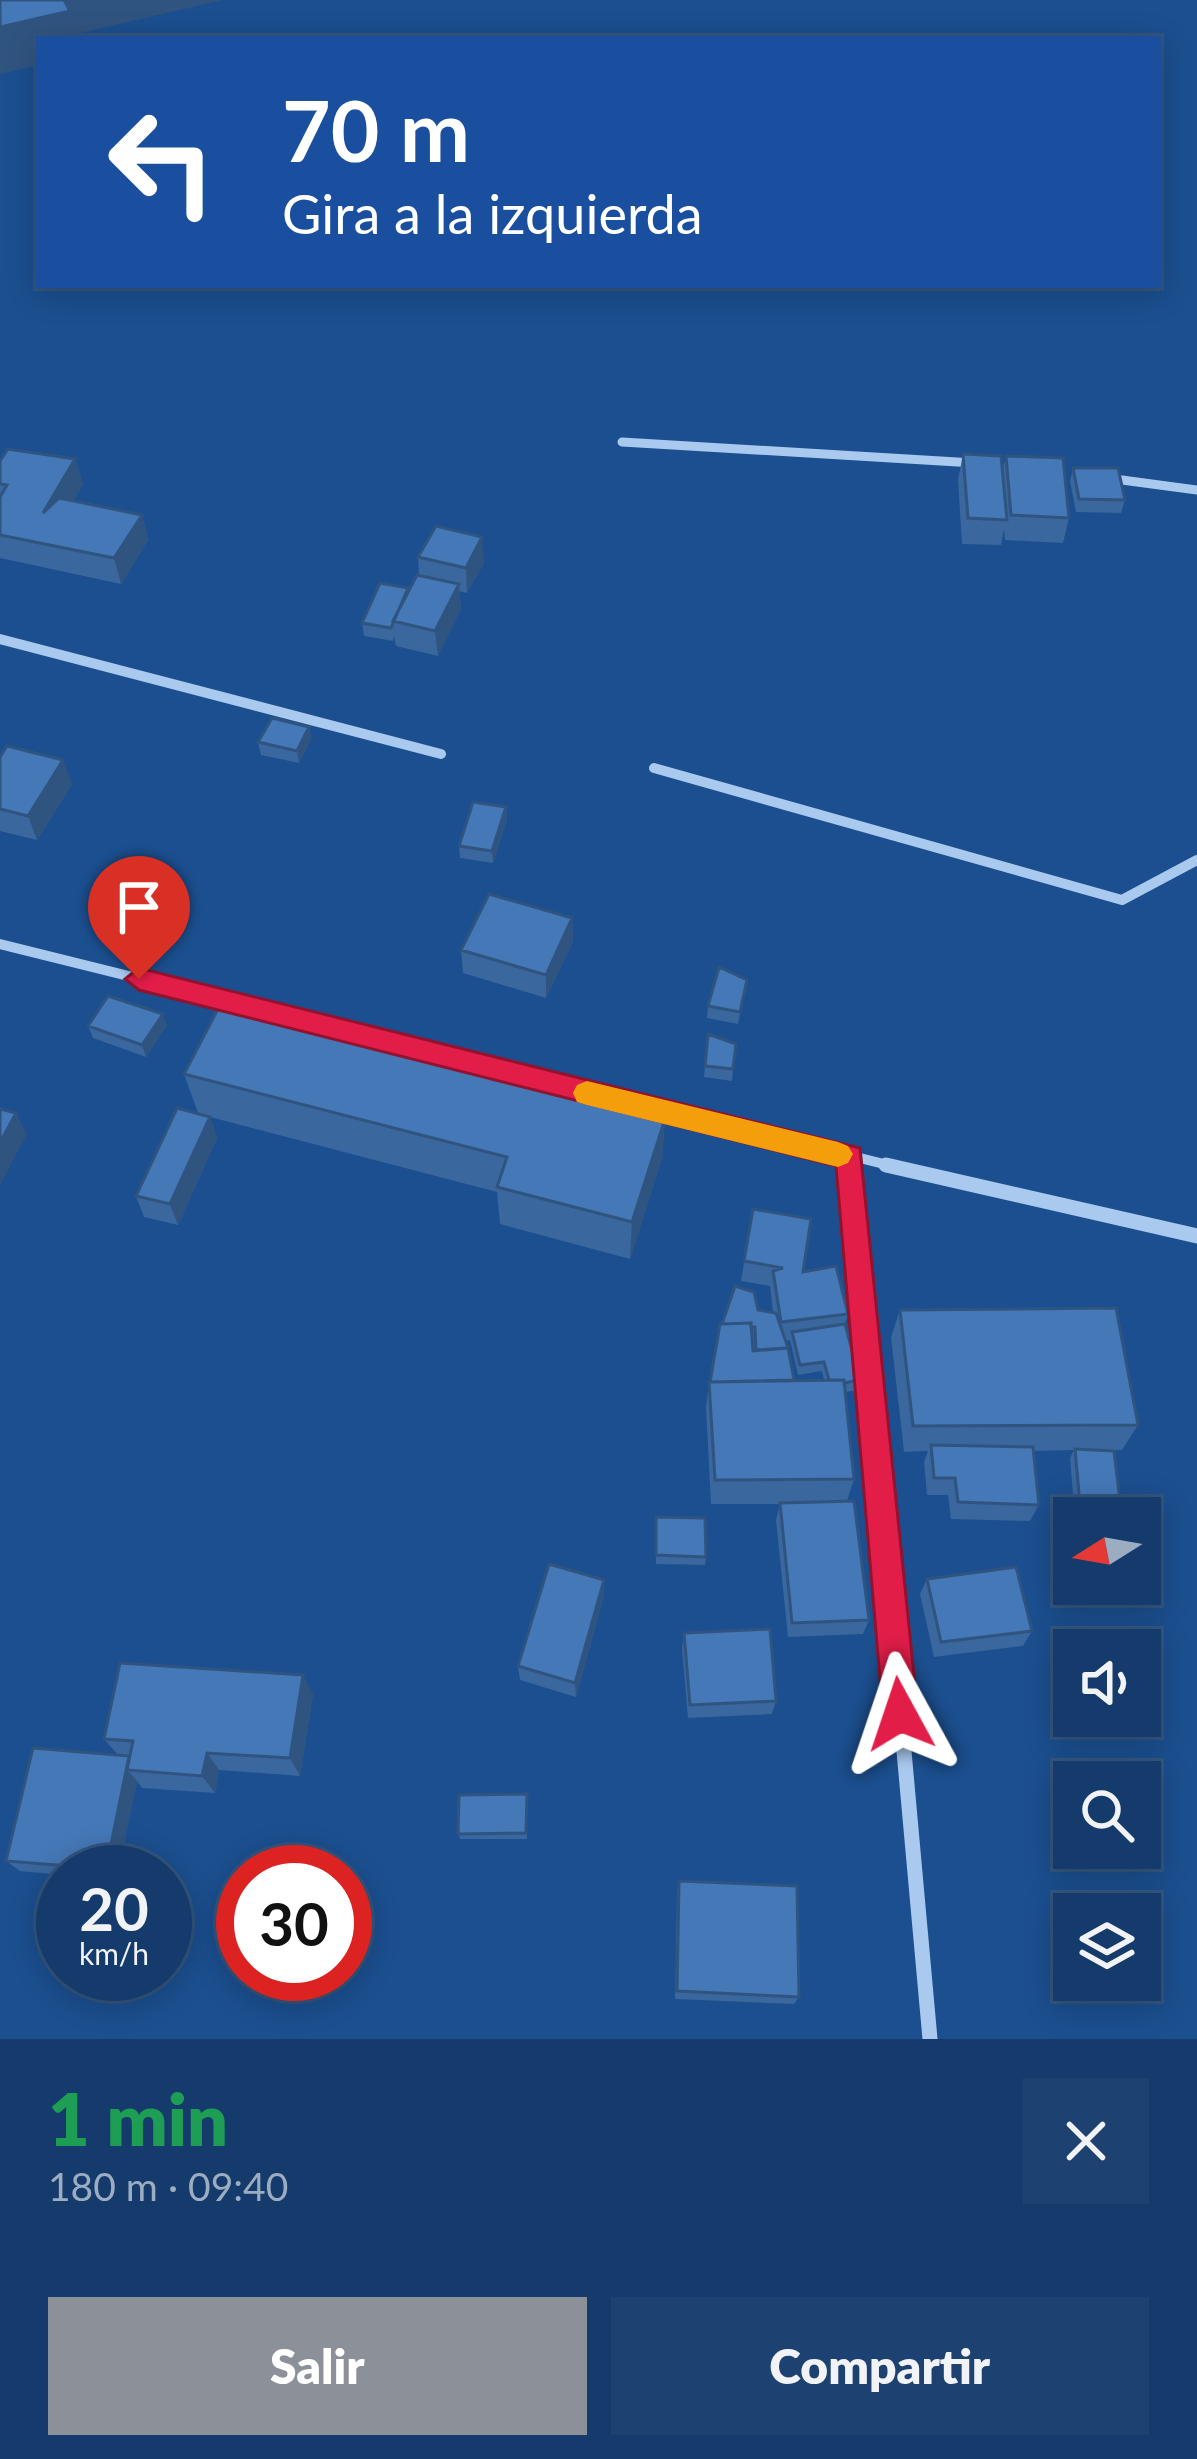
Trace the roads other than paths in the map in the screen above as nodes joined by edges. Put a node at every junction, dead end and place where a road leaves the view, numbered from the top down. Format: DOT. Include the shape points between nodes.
graph roads {
  1 [pos="622,442"];
  2 [pos="995,465"];
  3 [pos="1085,475"];
  4 [pos="1197,490"];
  5 [pos="0,639"];
  6 [pos="441,754"];
  7 [pos="655,768"];
  8 [pos="1197,860"];
  9 [pos="0,944"];
  10 [pos="850,1157"];
  11 [pos="1197,1236"];
  12 [pos="930,2039"];
  1 -- 2 [label="street"];
  3 -- 4 [label="street"];
  5 -- 6 [label="street"];
  7 -- 8 [label="street" via="1122,900"];
  9 -- 10 [label="street"];
  10 -- 11 [label="street"];
  10 -- 12 [label="street"];
}
